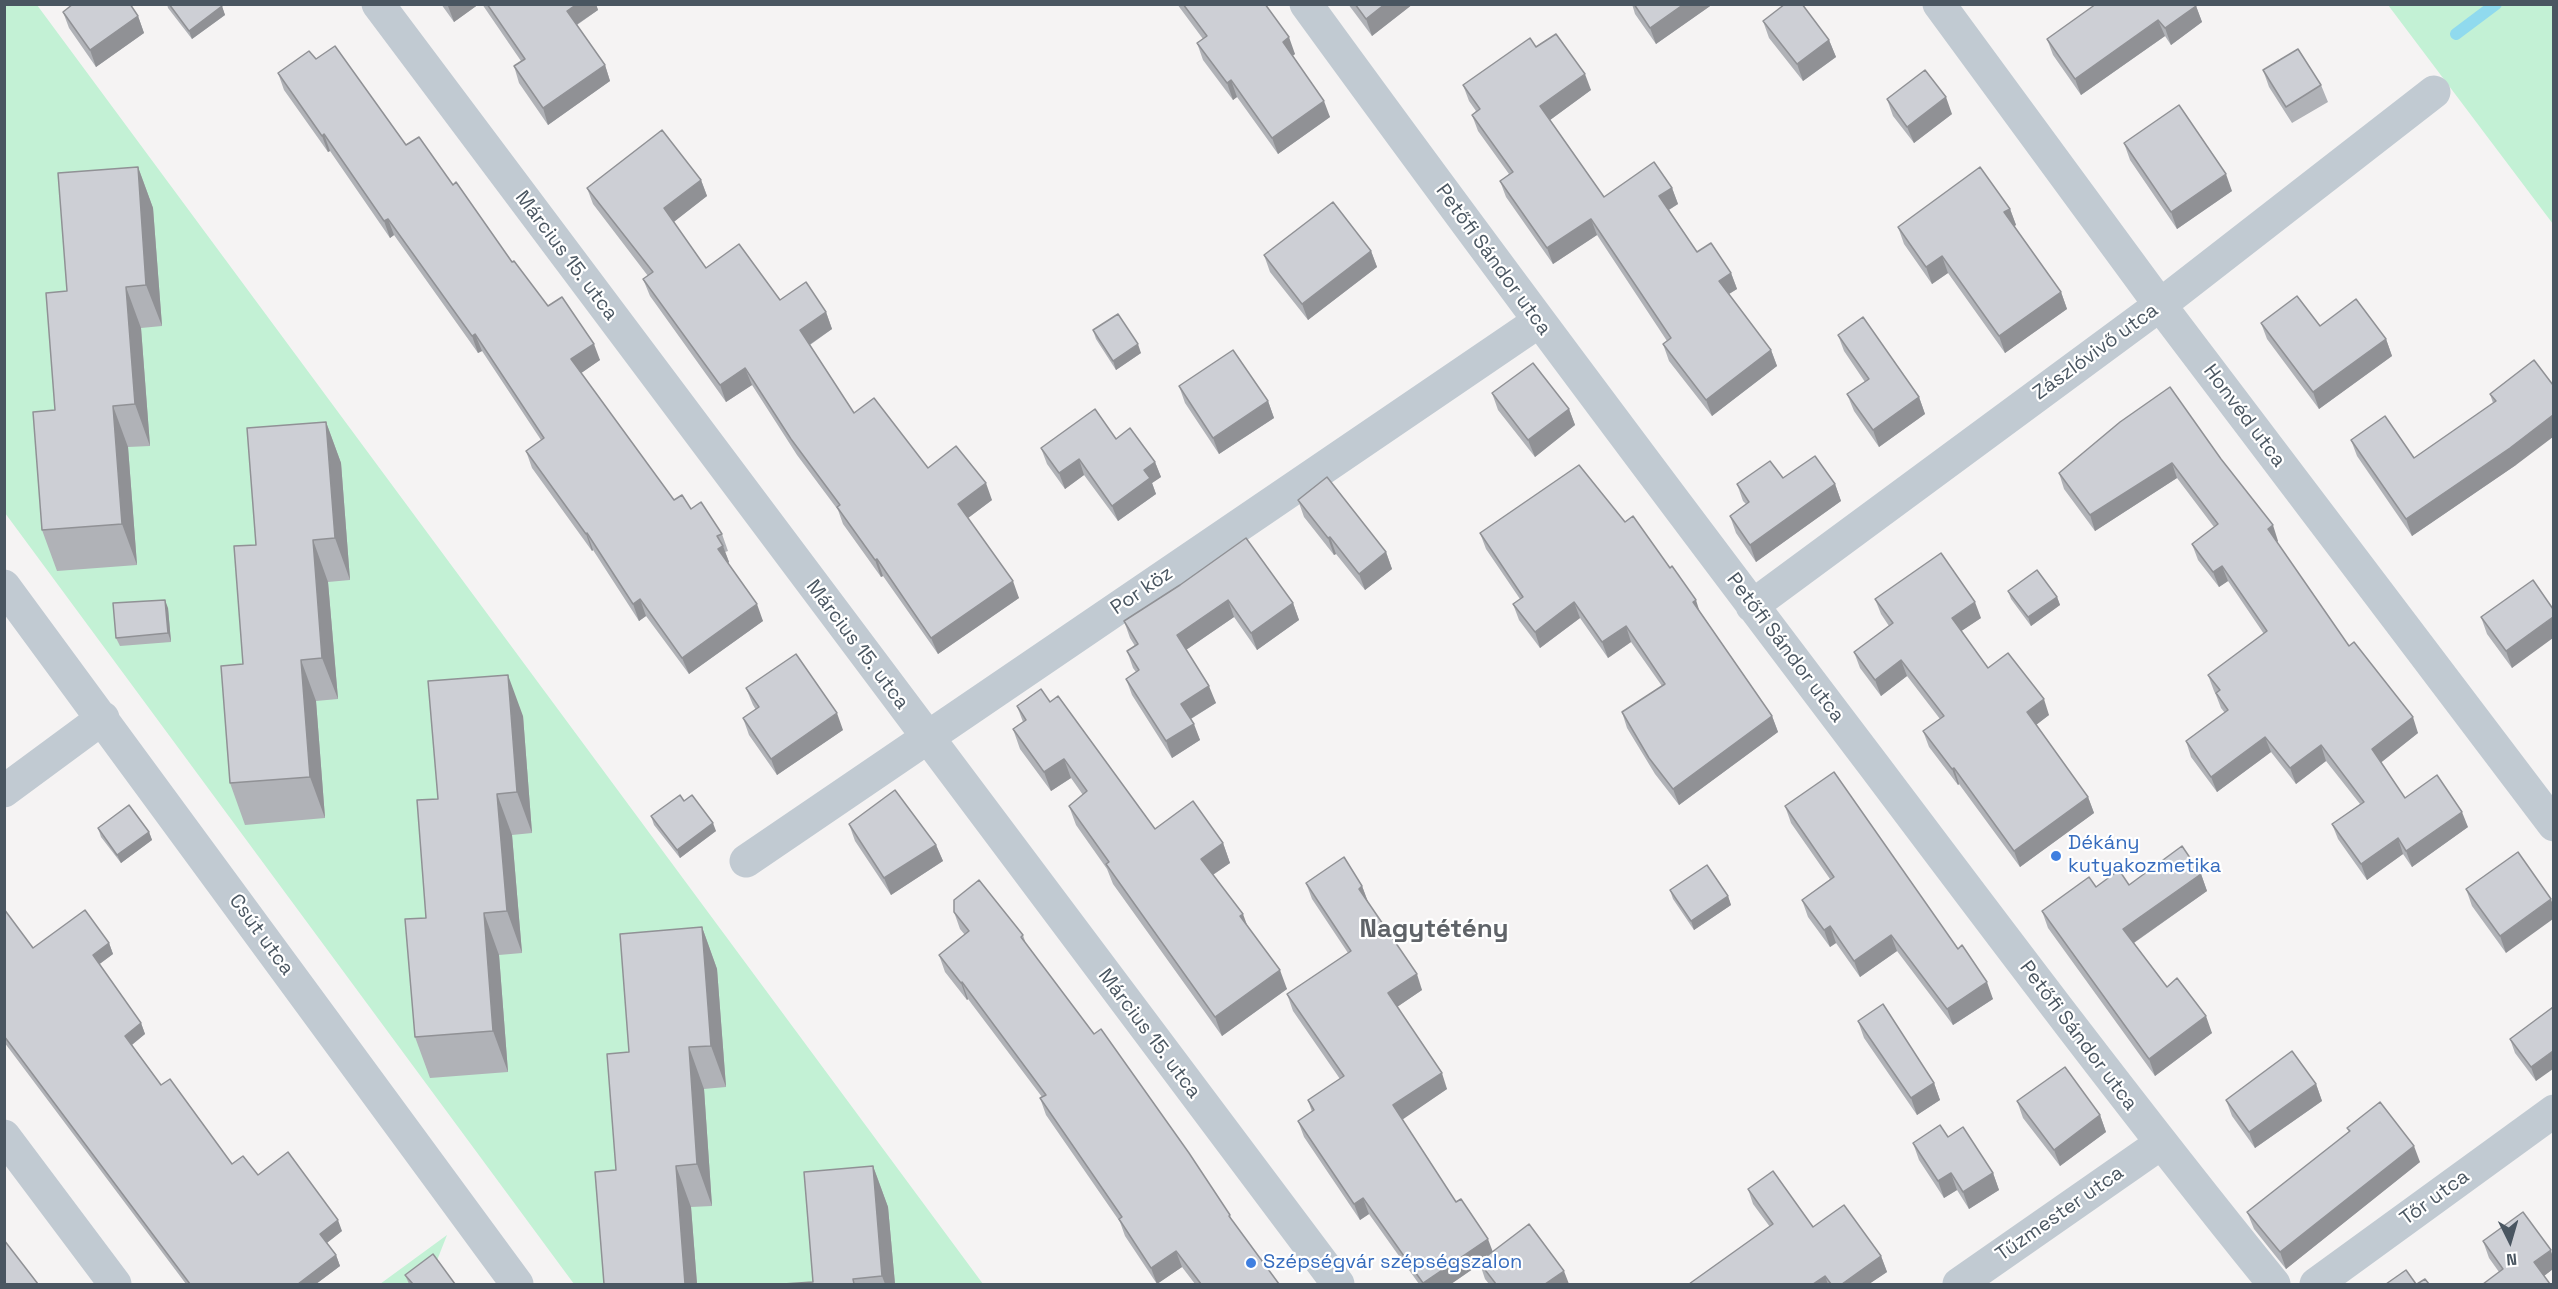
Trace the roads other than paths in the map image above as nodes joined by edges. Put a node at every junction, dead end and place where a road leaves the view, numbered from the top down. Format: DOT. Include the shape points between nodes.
graph roads {
  1 [pos="378,4"];
  2 [pos="1306,4"];
  3 [pos="1939,4"];
  4 [pos="2434,92"];
  5 [pos="2160,305"];
  6 [pos="1538,322"];
  7 [pos="4,586"];
  8 [pos="1752,606"];
  9 [pos="103,718"];
  10 [pos="926,737"];
  11 [pos="4,791"];
  12 [pos="2553,825"];
  13 [pos="746,861"];
  14 [pos="2553,1111"];
  15 [pos="4,1136"];
  16 [pos="2160,1144"];
  17 [pos="115,1284"];
  18 [pos="517,1284"];
  19 [pos="1338,1284"];
  20 [pos="1959,1284"];
  21 [pos="2274,1284"];
  22 [pos="2316,1284"];
  1 -- 10 [label="street, Március 15. utca"];
  2 -- 6 [label="street, Petőfi Sándor utca"];
  3 -- 5 [label="street, Honvéd utca"];
  4 -- 5 [label="street, Zászlóvivő utca"];
  5 -- 8 [label="street, Zászlóvivő utca"];
  5 -- 12 [label="street, Honvéd utca"];
  6 -- 8 [label="street, Petőfi Sándor utca"];
  6 -- 10 [label="street, Por köz"];
  7 -- 9 [label="street, Csút utca"];
  8 -- 16 [label="street, Petőfi Sándor utca"];
  9 -- 11 [label="street"];
  9 -- 18 [label="street, Csút utca"];
  10 -- 13 [label="street, Por köz"];
  10 -- 19 [label="street, Március 15. utca"];
  14 -- 22 [label="street, Tőr utca"];
  15 -- 17 [label="street"];
  16 -- 20 [label="street, Tűzmester utca"];
  16 -- 21 [label="street, Petőfi Sándor utca"];
}
